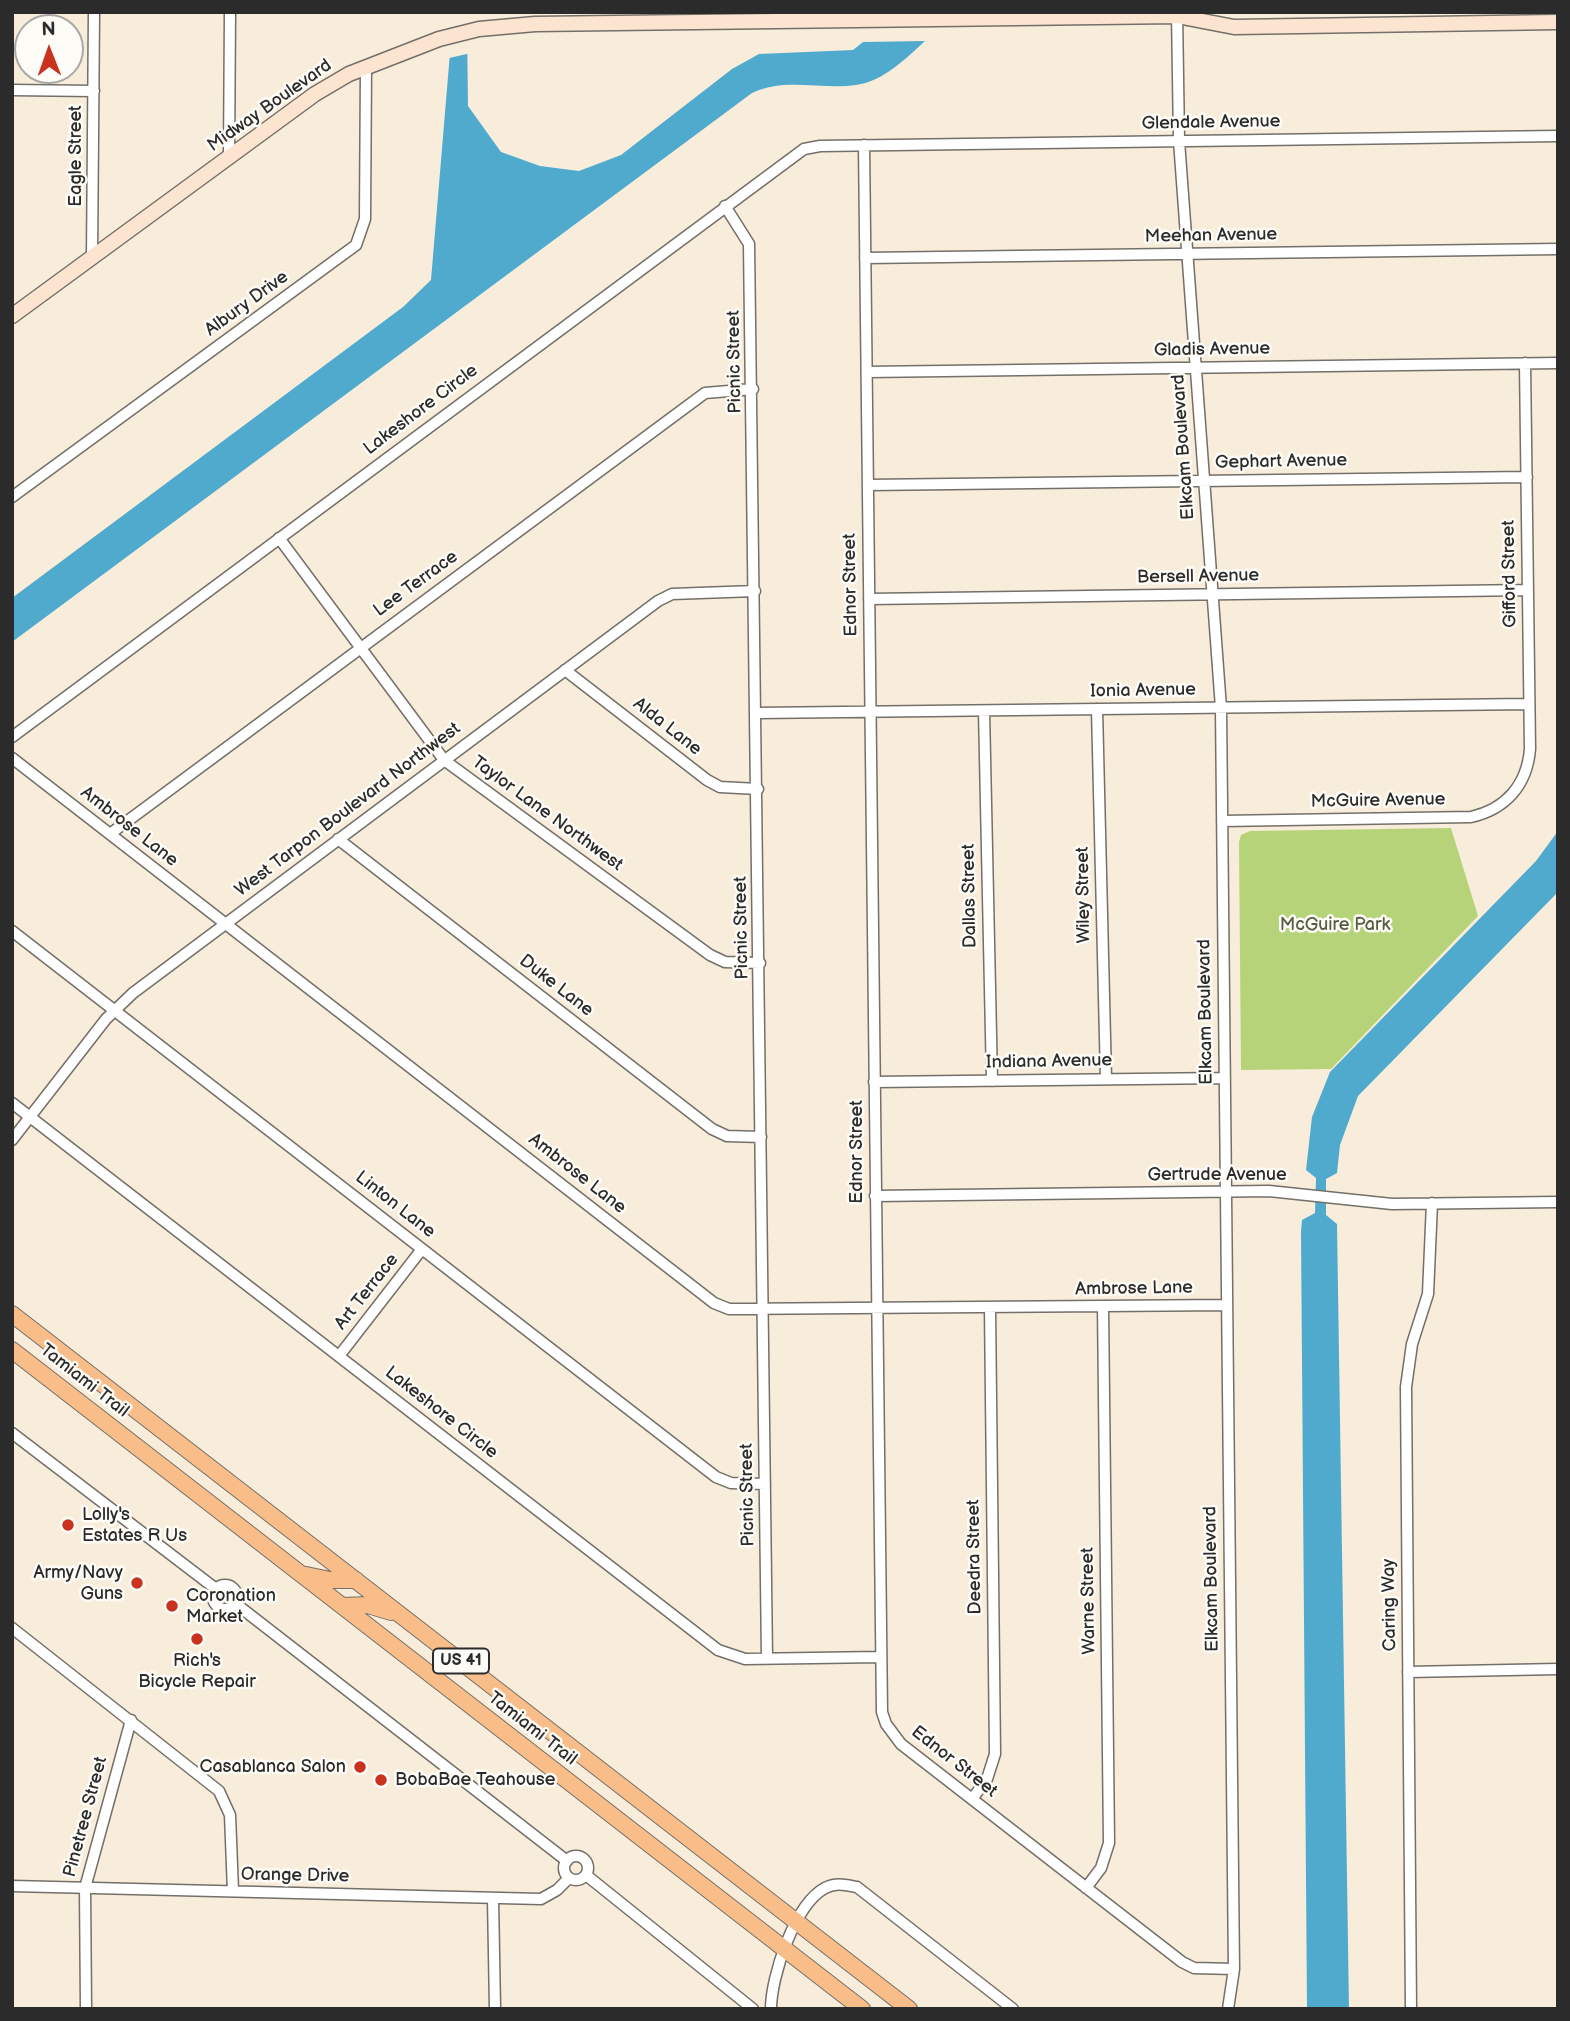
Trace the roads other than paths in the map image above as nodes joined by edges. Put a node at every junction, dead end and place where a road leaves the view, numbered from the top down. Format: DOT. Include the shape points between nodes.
graph roads {
  1 [pos="94,12"];
  2 [pos="230,12"];
  3 [pos="1181,14"];
  4 [pos="696,17"];
  5 [pos="1558,22"];
  6 [pos="366,66"];
  7 [pos="12,90"];
  8 [pos="94,91"];
  9 [pos="1558,136"];
  10 [pos="1179,141"];
  11 [pos="864,145"];
  12 [pos="229,158"];
  13 [pos="724,206"];
  14 [pos="1558,250"];
  15 [pos="1187,254"];
  16 [pos="92,257"];
  17 [pos="865,258"];
  18 [pos="12,316"];
  19 [pos="1525,363"];
  20 [pos="1558,363"];
  21 [pos="1195,368"];
  22 [pos="866,372"];
  23 [pos="753,389"];
  24 [pos="1527,477"];
  25 [pos="1204,481"];
  26 [pos="868,485"];
  27 [pos="12,497"];
  28 [pos="279,538"];
  29 [pos="1528,590"];
  30 [pos="755,591"];
  31 [pos="1212,594"];
  32 [pos="869,599"];
  33 [pos="360,647"];
  34 [pos="565,670"];
  35 [pos="1530,704"];
  36 [pos="1221,708"];
  37 [pos="1097,709"];
  38 [pos="984,710"];
  39 [pos="870,712"];
  40 [pos="757,713"];
  41 [pos="12,737"];
  42 [pos="12,758"];
  43 [pos="444,760"];
  44 [pos="1521,783"];
  45 [pos="758,789"];
  46 [pos="1222,821"];
  47 [pos="110,834"];
  48 [pos="338,839"];
  49 [pos="225,923"];
  50 [pos="12,931"];
  51 [pos="760,963"];
  52 [pos="115,1010"];
  53 [pos="1225,1078"];
  54 [pos="1105,1079"];
  55 [pos="992,1080"];
  56 [pos="874,1082"];
  57 [pos="12,1103"];
  58 [pos="30,1117"];
  59 [pos="761,1137"];
  60 [pos="12,1140"];
  61 [pos="1226,1191"];
  62 [pos="875,1196"];
  63 [pos="1558,1202"];
  64 [pos="1432,1203"];
  65 [pos="422,1249"];
  66 [pos="1227,1305"];
  67 [pos="1103,1306"];
  68 [pos="990,1308"];
  69 [pos="876,1309"];
  70 [pos="763,1311"];
  71 [pos="12,1314"];
  72 [pos="12,1350"];
  73 [pos="339,1356"];
  74 [pos="12,1433"];
  75 [pos="765,1485"];
  76 [pos="300,1573"];
  77 [pos="356,1580"];
  78 [pos="216,1589"];
  79 [pos="236,1604"];
  80 [pos="343,1606"];
  81 [pos="400,1614"];
  82 [pos="12,1629"];
  83 [pos="880,1657"];
  84 [pos="767,1658"];
  85 [pos="1558,1669"];
  86 [pos="1408,1672"];
  87 [pos="131,1720"];
  88 [pos="971,1799"];
  89 [pos="567,1861"];
  90 [pos="586,1875"];
  91 [pos="569,1878"];
  92 [pos="12,1886"];
  93 [pos="85,1888"];
  94 [pos="1086,1888"];
  95 [pos="233,1891"];
  96 [pos="493,1898"];
  97 [pos="797,1922"];
  98 [pos="785,1949"];
  99 [pos="1234,1969"];
  100 [pos="86,2009"];
  101 [pos="495,2009"];
  102 [pos="753,2009"];
  103 [pos="771,2009"];
  104 [pos="862,2009"];
  105 [pos="909,2009"];
  106 [pos="1013,2009"];
  107 [pos="1228,2009"];
  108 [pos="1411,2009"];
  1 -- 8 [label="street, Eagle Street"];
  2 -- 12 [label="street"];
  3 -- 4 [label="street, Midway Boulevard"];
  3 -- 5 [label="street, Midway Boulevard" via="1234,27"];
  3 -- 10 [label="street, Elkcam Boulevard"];
  4 -- 6 [label="street, Midway Boulevard" via="479,29"];
  6 -- 12 [label="street, Midway Boulevard" via="315,94"];
  6 -- 27 [label="street, Albury Drive" via="365,219 356,245"];
  7 -- 8 [label="street"];
  8 -- 16 [label="street, Eagle Street"];
  9 -- 10 [label="street, Glendale Avenue"];
  10 -- 11 [label="street, Glendale Avenue"];
  10 -- 15 [label="street, Elkcam Boulevard"];
  11 -- 13 [label="street, Lakeshore Circle" via="804,149"];
  11 -- 17 [label="street, Ednor Street"];
  12 -- 16 [label="street, Midway Boulevard"];
  13 -- 23 [label="street, Picnic Street" via="750,244"];
  13 -- 28 [label="street, Lakeshore Circle"];
  14 -- 15 [label="street, Meehan Avenue"];
  15 -- 17 [label="street, Meehan Avenue"];
  15 -- 21 [label="street, Elkcam Boulevard"];
  16 -- 18 [label="street, Midway Boulevard"];
  17 -- 22 [label="street, Ednor Street"];
  19 -- 20 [label="street, Gladis Avenue"];
  19 -- 21 [label="street, Gladis Avenue"];
  19 -- 24 [label="street, Gifford Street"];
  21 -- 22 [label="street, Gladis Avenue"];
  21 -- 25 [label="street, Elkcam Boulevard"];
  22 -- 26 [label="street, Ednor Street"];
  23 -- 30 [label="street, Picnic Street"];
  23 -- 33 [label="street, Lee Terrace" via="705,393"];
  24 -- 25 [label="street, Gephart Avenue"];
  24 -- 29 [label="street, Gifford Street"];
  25 -- 26 [label="street, Gephart Avenue"];
  25 -- 31 [label="street, Elkcam Boulevard"];
  26 -- 32 [label="street, Ednor Street"];
  28 -- 33 [label="street, Taylor Lane Northwest"];
  28 -- 41 [label="street, Lakeshore Circle"];
  29 -- 31 [label="street, Bersell Avenue"];
  29 -- 35 [label="street, Gifford Street"];
  30 -- 34 [label="street, West Tarpon Boulevard Northwest" via="672,594"];
  30 -- 40 [label="street, Picnic Street"];
  31 -- 32 [label="street, Bersell Avenue"];
  31 -- 36 [label="street, Elkcam Boulevard"];
  32 -- 39 [label="street, Ednor Street"];
  33 -- 43 [label="street, Taylor Lane Northwest"];
  33 -- 47 [label="street, Lee Terrace"];
  34 -- 43 [label="street, West Tarpon Boulevard Northwest"];
  34 -- 45 [label="street, Alda Lane" via="706,780 720,787"];
  35 -- 36 [label="street, Ionia Avenue"];
  35 -- 44 [label="street, Gifford Street" via="1529,762"];
  36 -- 37 [label="street, Ionia Avenue"];
  36 -- 46 [label="street, Elkcam Boulevard"];
  37 -- 38 [label="street, Ionia Avenue"];
  37 -- 54 [label="street, Wiley Street"];
  38 -- 39 [label="street, Ionia Avenue"];
  38 -- 55 [label="street, Dallas Street"];
  39 -- 40 [label="street, Ionia Avenue"];
  39 -- 56 [label="street, Ednor Street"];
  40 -- 45 [label="street, Picnic Street"];
  42 -- 47 [label="street, Ambrose Lane"];
  43 -- 48 [label="street, West Tarpon Boulevard Northwest"];
  43 -- 51 [label="street, Taylor Lane Northwest" via="710,955 725,962"];
  44 -- 46 [label="street, McGuire Avenue" via="1497,808 1471,817"];
  45 -- 51 [label="street, Picnic Street"];
  46 -- 53 [label="street, Elkcam Boulevard"];
  47 -- 49 [label="street, Ambrose Lane"];
  48 -- 49 [label="street, West Tarpon Boulevard Northwest"];
  48 -- 59 [label="street, Duke Lane" via="712,1129 727,1136"];
  49 -- 52 [label="street, West Tarpon Boulevard Northwest"];
  49 -- 70 [label="street, Ambrose Lane" via="714,1303 729,1310"];
  50 -- 52 [label="street, Linton Lane"];
  51 -- 59 [label="street, Picnic Street"];
  52 -- 58 [label="street, West Tarpon Boulevard Northwest"];
  52 -- 65 [label="street, Linton Lane"];
  53 -- 54 [label="street, Indiana Avenue"];
  53 -- 61 [label="street, Elkcam Boulevard"];
  54 -- 55 [label="street, Indiana Avenue"];
  55 -- 56 [label="street, Indiana Avenue"];
  56 -- 62 [label="street, Ednor Street"];
  57 -- 58 [label="street, Lakeshore Circle"];
  58 -- 60 [label="street, West Tarpon Boulevard Northwest"];
  58 -- 73 [label="street, Lakeshore Circle"];
  59 -- 70 [label="street, Picnic Street"];
  61 -- 62 [label="street, Gertrude Avenue"];
  61 -- 64 [label="street, Gertrude Avenue"];
  61 -- 66 [label="street, Elkcam Boulevard"];
  62 -- 69 [label="street, Ednor Street"];
  63 -- 64 [label="street, Gertrude Avenue"];
  64 -- 86 [label="street, Caring Way" via="1428,1294 1412,1344 1406,1387"];
  65 -- 73 [label="street, Art Terrace"];
  65 -- 75 [label="street, Linton Lane" via="716,1477 731,1483"];
  66 -- 67 [label="street, Ambrose Lane"];
  66 -- 99 [label="street, Elkcam Boulevard"];
  67 -- 68 [label="street, Ambrose Lane"];
  67 -- 94 [label="street, Warne Street" via="1109,1843 1101,1868"];
  68 -- 69 [label="street, Ambrose Lane"];
  68 -- 88 [label="street, Deedra Street" via="995,1754 987,1779"];
  69 -- 70 [label="street, Ambrose Lane"];
  69 -- 83 [label="street, Ednor Street"];
  70 -- 75 [label="street, Picnic Street"];
  71 -- 77 [label="main road, Tamiami Trail / US 41"];
  72 -- 76 [label="main road, Tamiami Trail / US 41"];
  73 -- 84 [label="street, Lakeshore Circle" via="718,1650 733,1657"];
  74 -- 78 [label="street"];
  75 -- 84 [label="street, Picnic Street"];
  76 -- 77 [label="main road"];
  76 -- 80 [label="main road, Tamiami Trail / US 41"];
  77 -- 81 [label="main road, Tamiami Trail / US 41"];
  78 -- 79 [label="street" via="233,1587"];
  78 -- 79 [label="street" via="213,1598 219,1608"];
  79 -- 89 [label="street"];
  80 -- 81 [label="main road" via="368,1605"];
  80 -- 98 [label="main road, Tamiami Trail / US 41"];
  81 -- 97 [label="main road, Tamiami Trail / US 41"];
  82 -- 87 [label="street"];
  83 -- 84 [label="street, Lakeshore Circle"];
  83 -- 88 [label="street, Ednor Street" via="882,1712 892,1735"];
  85 -- 86 [label="street"];
  86 -- 108 [label="street, Caring Way"];
  87 -- 93 [label="street, Pinetree Street"];
  87 -- 95 [label="street" via="209,1782 226,1802"];
  88 -- 94 [label="street, Ednor Street"];
  89 -- 90 [label="street" via="582,1857 587,1863"];
  89 -- 91 [label="street" via="564,1868"];
  90 -- 91 [label="street"];
  90 -- 102 [label="street"];
  91 -- 96 [label="street, Orange Drive" via="541,1899"];
  92 -- 93 [label="street, Orange Drive"];
  93 -- 95 [label="street, Orange Drive"];
  93 -- 100 [label="street, Pinetree Street"];
  94 -- 99 [label="street, Ednor Street" via="1182,1962 1194,1968"];
  95 -- 96 [label="street, Orange Drive"];
  96 -- 101 [label="street"];
  97 -- 98 [label="street"];
  97 -- 105 [label="main road, Tamiami Trail / US 41"];
  97 -- 106 [label="street" via="827,1886 857,1887"];
  98 -- 103 [label="street" via="775,1974"];
  98 -- 104 [label="main road, Tamiami Trail / US 41"];
  99 -- 107 [label="street, Elkcam Boulevard"];
}
